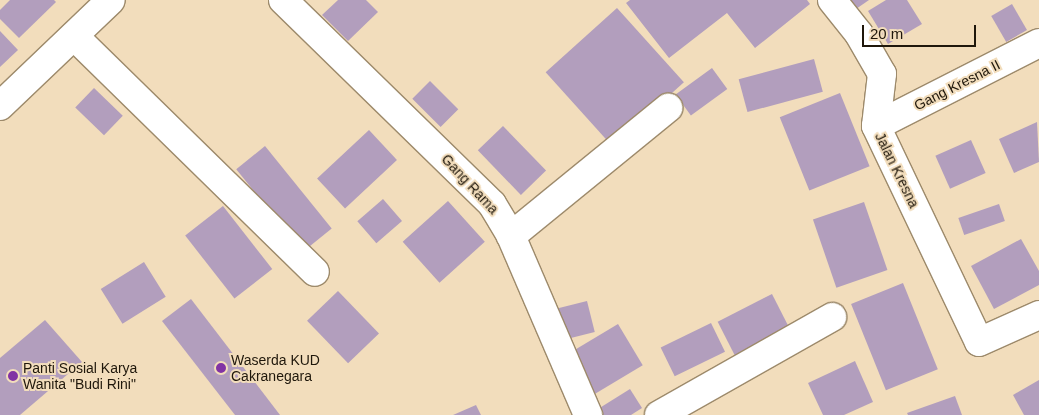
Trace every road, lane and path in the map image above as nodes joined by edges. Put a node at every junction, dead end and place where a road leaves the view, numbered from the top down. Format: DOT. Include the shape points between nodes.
graph roads {
  1 [pos="111,0"];
  2 [pos="283,0"];
  3 [pos="832,0"];
  4 [pos="74,36"];
  5 [pos="1039,43"];
  6 [pos="0,106"];
  7 [pos="668,108"];
  8 [pos="876,126"];
  9 [pos="512,236"];
  10 [pos="315,272"];
  11 [pos="1039,315"];
  12 [pos="832,317"];
  13 [pos="588,415"];
  14 [pos="659,415"];
  1 -- 4 [label="street"];
  2 -- 9 [label="street, Gang Rama" via="479,190"];
  3 -- 8 [label="street, Jalan Kresna" via="859,34 882,74"];
  4 -- 6 [label="street"];
  4 -- 10 [label="street"];
  5 -- 8 [label="street, Gang Kresna II"];
  7 -- 9 [label="street"];
  8 -- 11 [label="street, Jalan Kresna" via="979,342"];
  9 -- 13 [label="street, Gang Rama"];
  12 -- 14 [label="street"];
}
